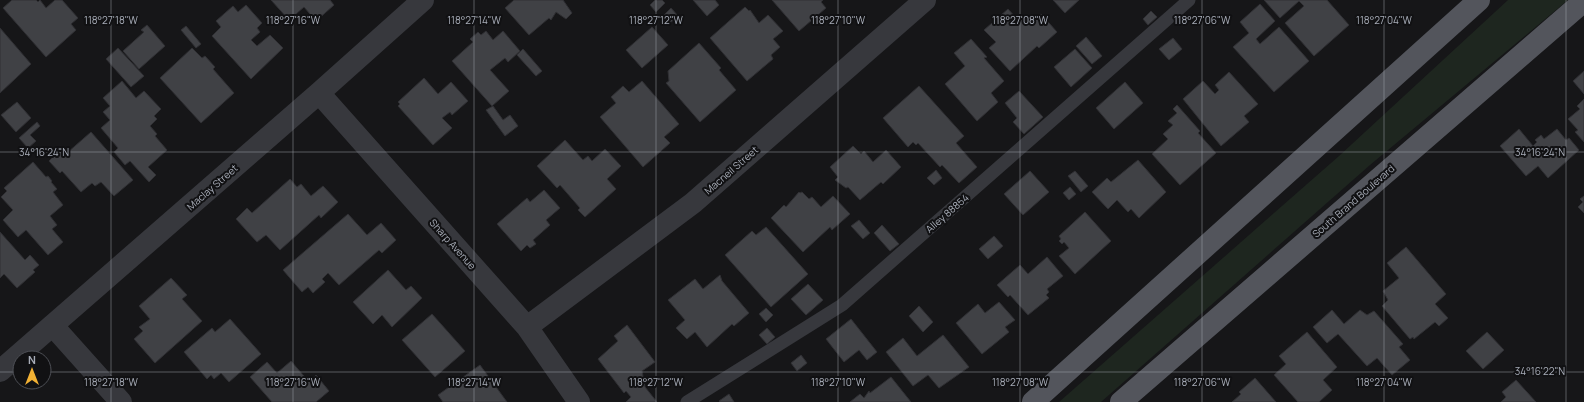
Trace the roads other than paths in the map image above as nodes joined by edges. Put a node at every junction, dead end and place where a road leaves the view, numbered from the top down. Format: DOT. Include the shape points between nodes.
graph roads {
  1 [pos="423,0"];
  2 [pos="925,0"];
  3 [pos="1189,0"];
  4 [pos="1479,0"];
  5 [pos="1584,1"];
  6 [pos="319,93"];
  7 [pos="53,326"];
  8 [pos="527,327"];
  9 [pos="0,371"];
  10 [pos="121,402"];
  11 [pos="579,402"];
  12 [pos="687,402"];
  13 [pos="1033,402"];
  14 [pos="1121,402"];
  1 -- 6 [label="street, Maclay Street"];
  2 -- 8 [label="street, Macneil Street" via="693,203"];
  3 -- 12 [label="lane, Alley 88854" via="842,305"];
  4 -- 13 [label="main road"];
  5 -- 14 [label="main road, South Brand Boulevard"];
  6 -- 7 [label="street, Maclay Street"];
  6 -- 8 [label="street, Sharp Avenue"];
  7 -- 9 [label="street, Maclay Street"];
  7 -- 10 [label="street"];
  8 -- 11 [label="street, Sharp Avenue"];
}
